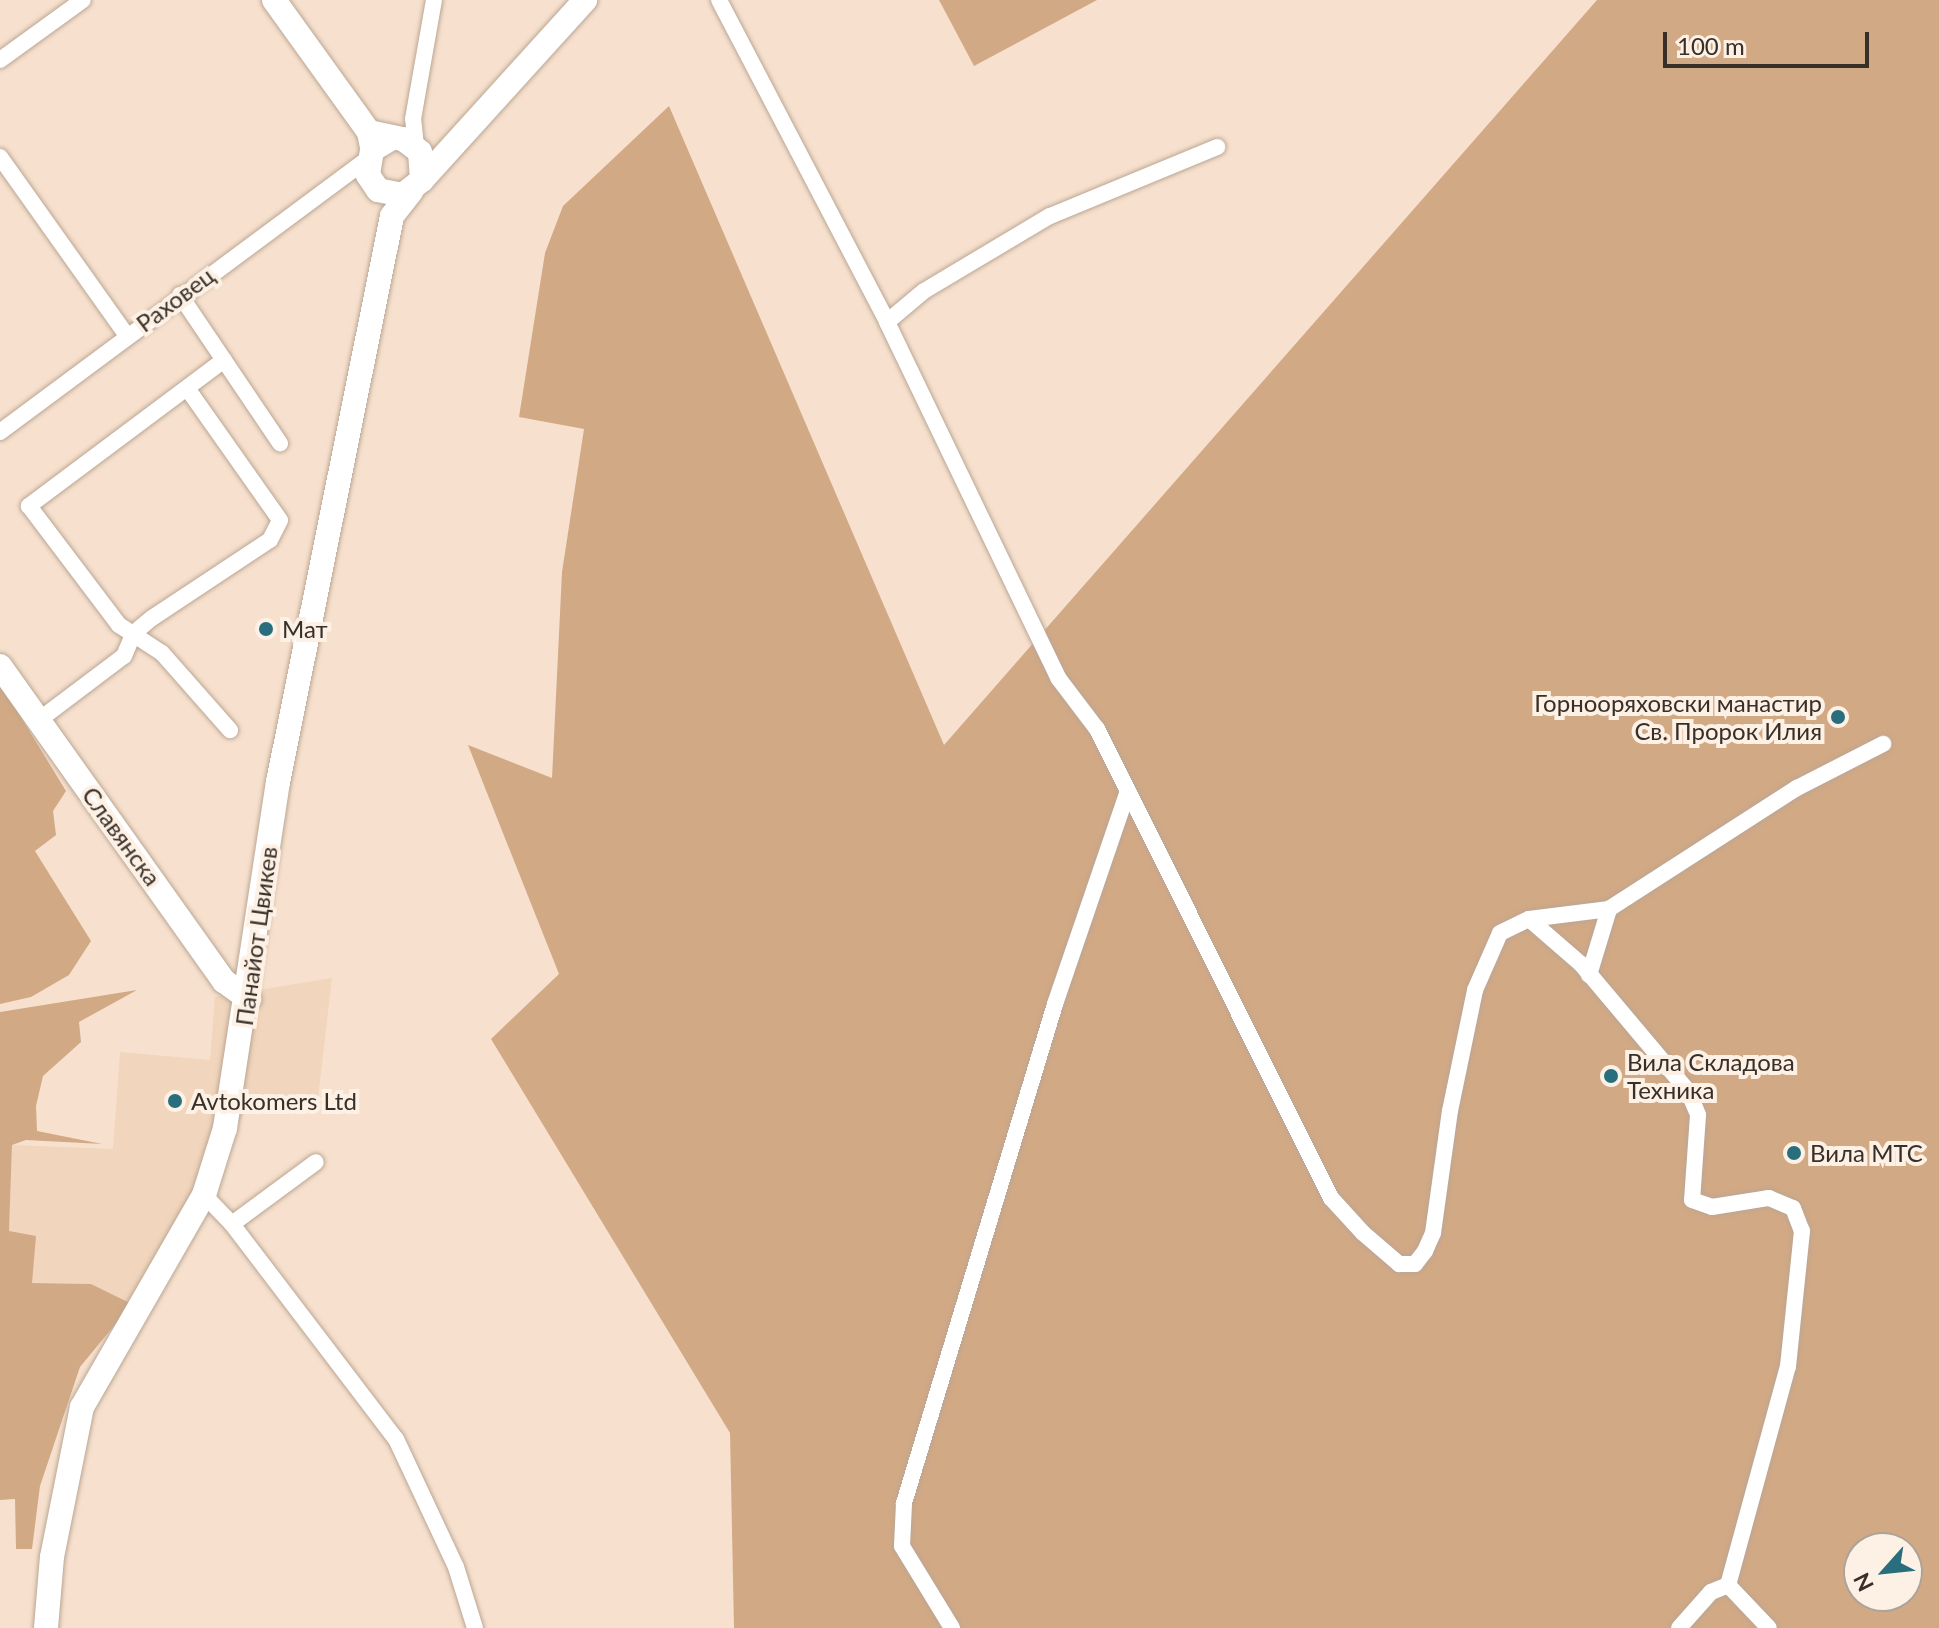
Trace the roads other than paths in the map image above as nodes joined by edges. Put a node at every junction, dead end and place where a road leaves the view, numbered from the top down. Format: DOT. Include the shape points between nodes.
graph roads {
  1 [pos="83,0"];
  2 [pos="274,0"];
  3 [pos="434,0"];
  4 [pos="585,0"];
  5 [pos="719,0"];
  6 [pos="0,60"];
  7 [pos="1217,147"];
  8 [pos="0,157"];
  9 [pos="389,161"];
  10 [pos="180,295"];
  11 [pos="887,322"];
  12 [pos="127,336"];
  13 [pos="224,360"];
  14 [pos="187,388"];
  15 [pos="0,432"];
  16 [pos="280,443"];
  17 [pos="134,633"];
  18 [pos="0,666"];
  19 [pos="39,720"];
  20 [pos="230,730"];
  21 [pos="1883,744"];
  22 [pos="1127,794"];
  23 [pos="1609,909"];
  24 [pos="1529,919"];
  25 [pos="1589,975"];
  26 [pos="249,999"];
  27 [pos="316,1162"];
  28 [pos="204,1195"];
  29 [pos="232,1224"];
  30 [pos="1728,1585"];
  31 [pos="46,1628"];
  32 [pos="475,1628"];
  33 [pos="952,1628"];
  34 [pos="1679,1628"];
  35 [pos="1769,1628"];
  1 -- 6 [label="street"];
  2 -- 9 [label="street"];
  3 -- 9 [label="street" via="413,119"];
  4 -- 9 [label="street" via="448,155"];
  5 -- 11 [label="street"];
  7 -- 11 [label="street" via="1050,216 924,291"];
  8 -- 12 [label="street"];
  9 -- 10 [label="street, Раховец"];
  9 -- 26 [label="street, Панайот Цвикев" via="392,216 278,782"];
  10 -- 12 [label="street, Раховец"];
  10 -- 13 [label="street"];
  11 -- 22 [label="street" via="1059,679 1097,729"];
  12 -- 15 [label="street, Раховец"];
  13 -- 14 [label="street"];
  13 -- 16 [label="street"];
  14 -- 17 [label="street" via="280,520 270,540"];
  14 -- 17 [label="street" via="29,506 119,625"];
  17 -- 19 [label="street" via="124,656"];
  17 -- 20 [label="street" via="162,653"];
  18 -- 19 [label="street, Славянска"];
  19 -- 26 [label="street, Славянска" via="224,981"];
  21 -- 23 [label="street" via="1797,788"];
  22 -- 24 [label="street" via="1331,1198 1399,1264 1415,1264 1433,1233 1450,1111 1485,959 1500,933"];
  22 -- 33 [label="street" via="1041,1049 904,1503 902,1546"];
  23 -- 24 [label="street"];
  23 -- 25 [label="street"];
  24 -- 25 [label="street" via="1549,932"];
  25 -- 30 [label="street" via="1675,1072 1694,1103 1698,1130 1692,1200 1712,1207 1782,1200 1793,1208 1802,1231 1788,1366"];
  26 -- 28 [label="street, Панайот Цвикев" via="225,1128"];
  27 -- 29 [label="street"];
  28 -- 29 [label="street"];
  28 -- 31 [label="street, Панайот Цвикев" via="82,1407 52,1557"];
  29 -- 32 [label="street" via="396,1439 456,1567"];
  30 -- 34 [label="street" via="1711,1592"];
  30 -- 35 [label="street"];
}
